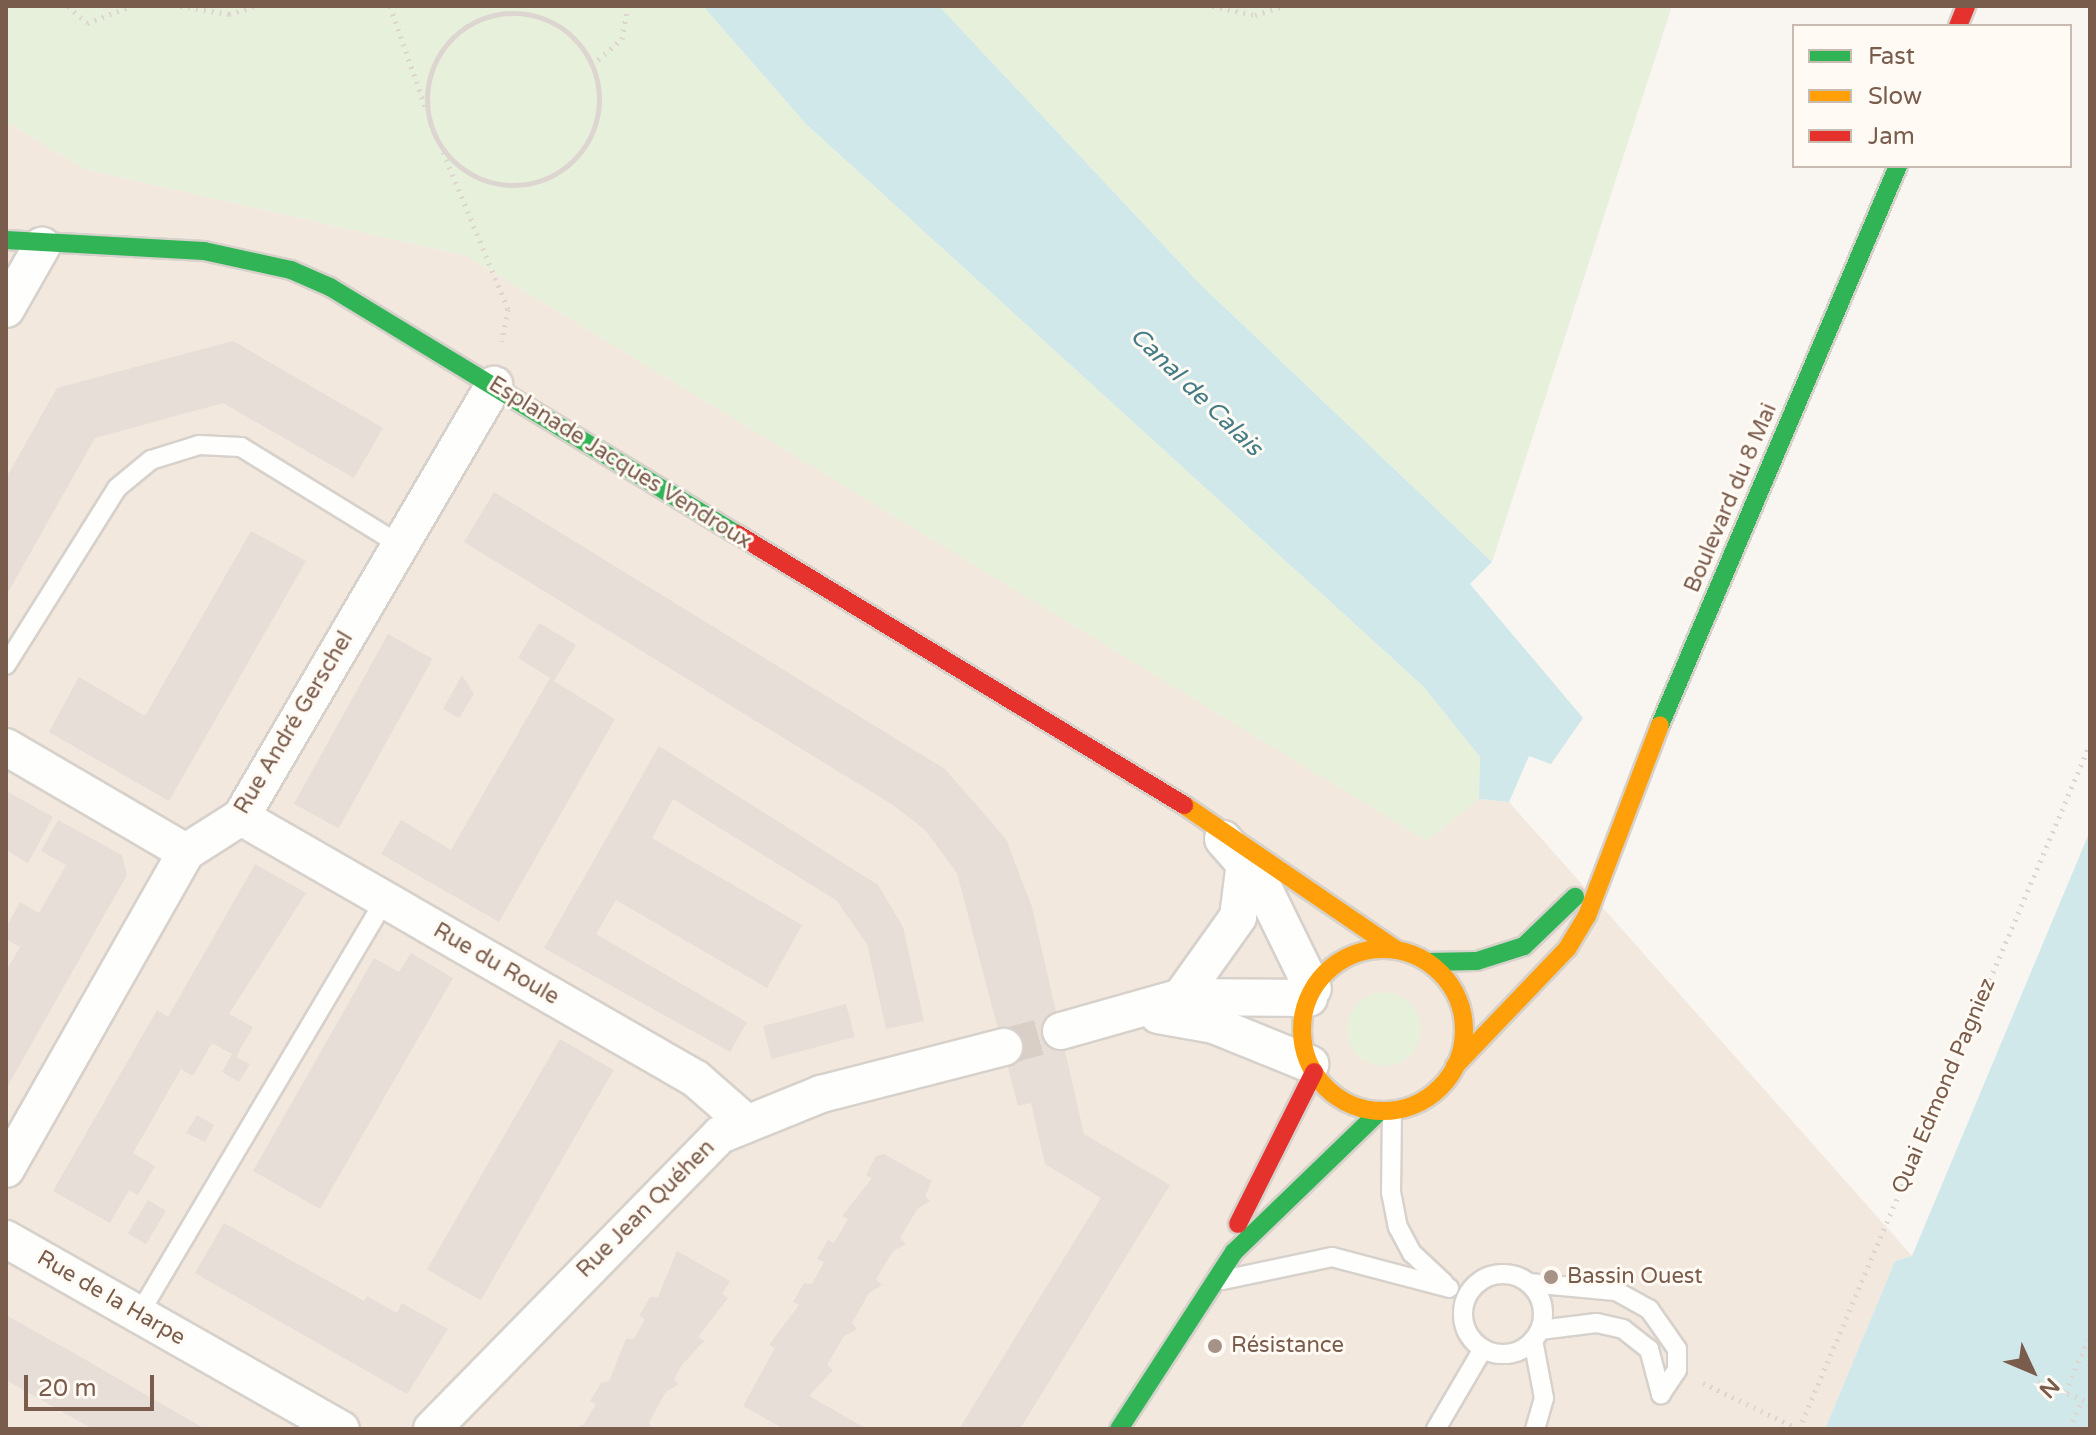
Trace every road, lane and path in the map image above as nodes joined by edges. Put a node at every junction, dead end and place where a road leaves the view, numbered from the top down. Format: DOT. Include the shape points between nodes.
graph roads {
  1 [pos="68,6"];
  2 [pos="131,6"];
  3 [pos="180,6"];
  4 [pos="257,6"];
  5 [pos="390,6"];
  6 [pos="628,6"];
  7 [pos="1212,6"];
  8 [pos="1284,6"];
  9 [pos="592,65"];
  10 [pos="429,119"];
  11 [pos="1897,168"];
  12 [pos="6,240"];
  13 [pos="42,246"];
  14 [pos="6,309"];
  15 [pos="494,385"];
  16 [pos="400,545"];
  17 [pos="6,665"];
  18 [pos="2090,744"];
  19 [pos="6,747"];
  20 [pos="1190,813"];
  21 [pos="241,817"];
  22 [pos="1608,849"];
  23 [pos="186,852"];
  24 [pos="1245,862"];
  25 [pos="385,899"];
  26 [pos="1395,949"];
  27 [pos="1428,962"];
  28 [pos="1311,994"];
  29 [pos="1181,997"];
  30 [pos="1132,1014"];
  31 [pos="1061,1031"];
  32 [pos="1004,1047"];
  33 [pos="1455,1066"];
  34 [pos="1312,1068"];
  35 [pos="1386,1111"];
  36 [pos="744,1121"];
  37 [pos="6,1169"];
  38 [pos="6,1239"];
  39 [pos="1529,1283"];
  40 [pos="1209,1284"];
  41 [pos="1449,1288"];
  42 [pos="1465,1299"];
  43 [pos="139,1314"];
  44 [pos="1537,1335"];
  45 [pos="2088,1340"];
  46 [pos="1483,1349"];
  47 [pos="1677,1370"];
  48 [pos="2038,1381"];
  49 [pos="2065,1392"];
  50 [pos="2082,1400"];
  51 [pos="2090,1403"];
  52 [pos="341,1429"];
  53 [pos="432,1429"];
  54 [pos="1119,1429"];
  55 [pos="1436,1429"];
  56 [pos="1535,1429"];
  57 [pos="1799,1429"];
  58 [pos="2070,1429"];
  1 -- 2 [label="path" via="87,23"];
  3 -- 4 [label="path" via="229,14"];
  5 -- 10 [label="path"];
  6 -- 9 [label="path" via="622,39"];
  7 -- 8 [label="path" via="1255,15"];
  9 -- 10 [label="path" via="574,38 548,20 517,13 486,17 458,32 438,57 428,87"];
  9 -- 10 [label="path" via="599,99 592,134 571,163 540,180 505,184 471,174 445,151"];
  10 -- 15 [label="path" via="508,309"];
  11 -- 22 [label="street, Boulevard du 8 Mai"];
  12 -- 13 [label="street, Esplanade Jacques Vendroux"];
  13 -- 14 [label="street"];
  13 -- 15 [label="street, Esplanade Jacques Vendroux" via="204,251 291,270"];
  15 -- 16 [label="street, Rue André Gerschel"];
  15 -- 20 [label="street, Esplanade Jacques Vendroux"];
  16 -- 17 [label="lane" via="241,447 199,445 151,460 117,488"];
  16 -- 21 [label="street, Rue André Gerschel"];
  18 -- 57 [label="path, Quai Edmond Pagniez"];
  19 -- 23 [label="street"];
  20 -- 24 [label="street, Esplanade Jacques Vendroux"];
  20 -- 26 [label="street, Esplanade Jacques Vendroux" via="1261,852"];
  21 -- 23 [label="street, Rue André Gerschel"];
  21 -- 25 [label="street, Rue du Roule"];
  22 -- 27 [label="street, Boulevard du 8 Mai" via="1556,921 1524,946 1477,961"];
  22 -- 33 [label="street, Boulevard du 8 Mai" via="1574,939"];
  23 -- 37 [label="street, Rue André Gerschel"];
  24 -- 28 [label="street, Esplanade Jacques Vendroux" via="1284,922"];
  24 -- 29 [label="street" via="1238,917"];
  25 -- 36 [label="street, Rue du Roule" via="696,1079"];
  25 -- 43 [label="lane"];
  26 -- 27 [label="street"];
  26 -- 28 [label="street" via="1344,959"];
  27 -- 33 [label="street" via="1448,980 1463,1014 1464,1041"];
  28 -- 29 [label="street"];
  28 -- 34 [label="street" via="1302,1027"];
  29 -- 30 [label="street"];
  30 -- 31 [label="street"];
  30 -- 34 [label="street" via="1214,1025"];
  32 -- 36 [label="street, Rue Jean Quéhen"];
  33 -- 35 [label="street" via="1426,1099"];
  34 -- 35 [label="street" via="1342,1099"];
  34 -- 40 [label="street"];
  35 -- 40 [label="street" via="1310,1172"];
  35 -- 41 [label="lane" via="1398,1227 1412,1253"];
  36 -- 53 [label="street, Rue Jean Quéhen" via="702,1150"];
  38 -- 43 [label="street, Rue de la Harpe"];
  39 -- 42 [label="lane" via="1511,1274 1489,1276"];
  39 -- 44 [label="lane" via="1543,1309"];
  39 -- 47 [label="lane" via="1601,1288 1638,1301 1667,1326 1677,1349"];
  40 -- 41 [label="lane" via="1332,1257"];
  40 -- 54 [label="street"];
  41 -- 42 [label="lane"];
  42 -- 46 [label="lane" via="1463,1322"];
  43 -- 52 [label="street, Rue de la Harpe"];
  44 -- 46 [label="lane" via="1516,1352"];
  44 -- 47 [label="lane" via="1597,1323 1623,1329 1649,1349 1661,1394"];
  44 -- 56 [label="lane" via="1544,1398"];
  45 -- 49 [label="path"];
  46 -- 55 [label="lane"];
  47 -- 57 [label="path"];
  48 -- 49 [label="path"];
  49 -- 50 [label="path"];
  50 -- 51 [label="path"];
  50 -- 58 [label="path"];
}
